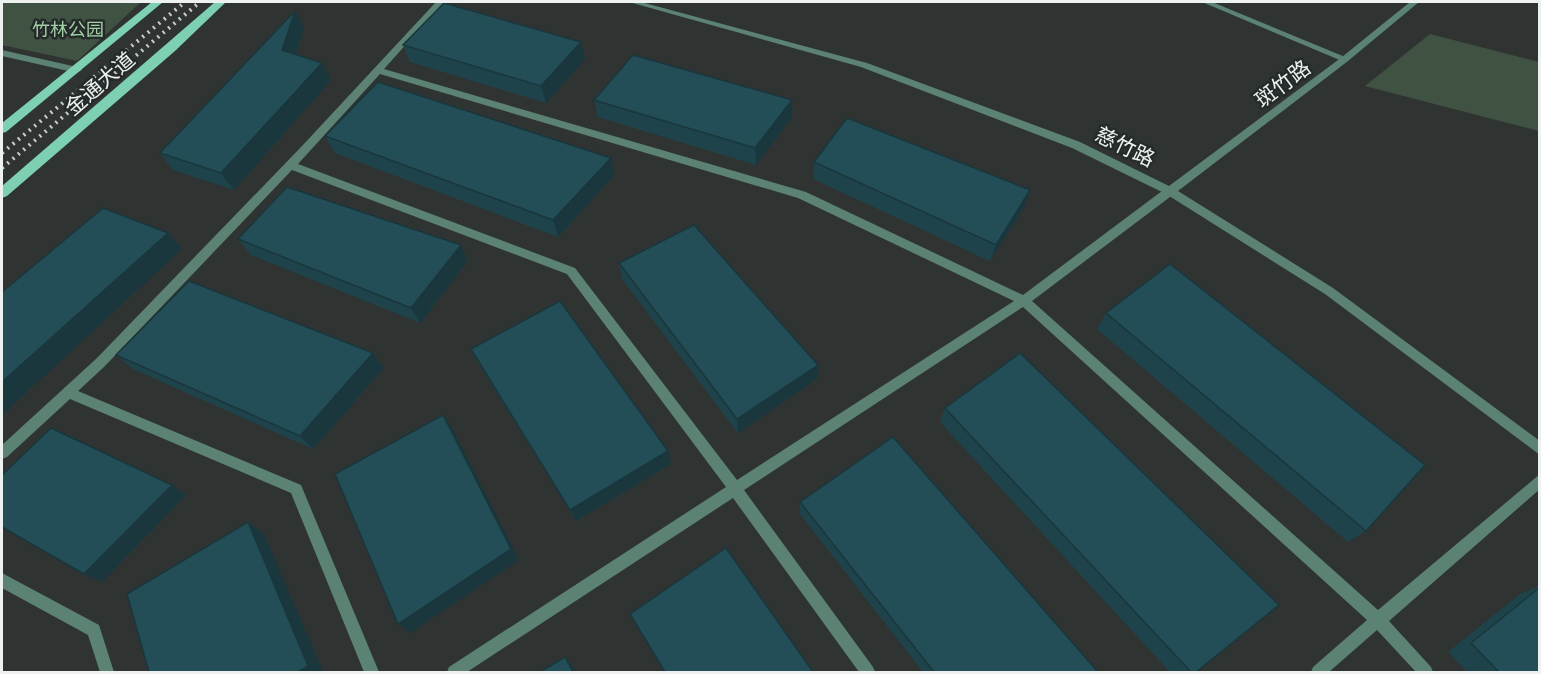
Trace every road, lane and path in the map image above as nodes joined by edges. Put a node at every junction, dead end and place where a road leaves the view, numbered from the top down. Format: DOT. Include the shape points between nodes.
graph roads {
  1 [pos="158,2"];
  2 [pos="220,2"];
  3 [pos="440,2"];
  4 [pos="633,2"];
  5 [pos="1206,2"];
  6 [pos="1415,2"];
  7 [pos="2,53"];
  8 [pos="1345,59"];
  9 [pos="77,70"];
  10 [pos="378,70"];
  11 [pos="2,129"];
  12 [pos="291,165"];
  13 [pos="1170,191"];
  14 [pos="2,193"];
  15 [pos="1024,301"];
  16 [pos="68,392"];
  17 [pos="1539,449"];
  18 [pos="2,453"];
  19 [pos="1539,480"];
  20 [pos="736,490"];
  21 [pos="2,580"];
  22 [pos="1378,620"];
  23 [pos="107,672"];
  24 [pos="371,672"];
  25 [pos="454,672"];
  26 [pos="868,672"];
  27 [pos="1318,672"];
  28 [pos="1426,672"];
  1 -- 9 [label="main road, 金通大道"];
  2 -- 14 [label="main road, 金通大道"];
  3 -- 10 [label="street"];
  4 -- 13 [label="street, 慈竹路" via="864,65 1076,145"];
  5 -- 8 [label="street"];
  6 -- 8 [label="street, 斑竹路"];
  7 -- 9 [label="street"];
  8 -- 13 [label="street, 斑竹路"];
  9 -- 11 [label="main road, 金通大道"];
  10 -- 12 [label="street"];
  10 -- 15 [label="street" via="802,195"];
  12 -- 16 [label="street"];
  12 -- 20 [label="street" via="571,271"];
  13 -- 15 [label="street, 斑竹路"];
  13 -- 17 [label="street, 慈竹路" via="1329,291"];
  15 -- 20 [label="street, 斑竹路"];
  15 -- 22 [label="street"];
  16 -- 18 [label="street"];
  16 -- 24 [label="street" via="296,489"];
  19 -- 22 [label="street"];
  20 -- 25 [label="street, 斑竹路"];
  20 -- 26 [label="street"];
  21 -- 23 [label="street" via="94,630"];
  22 -- 27 [label="street"];
  22 -- 28 [label="street"];
}
